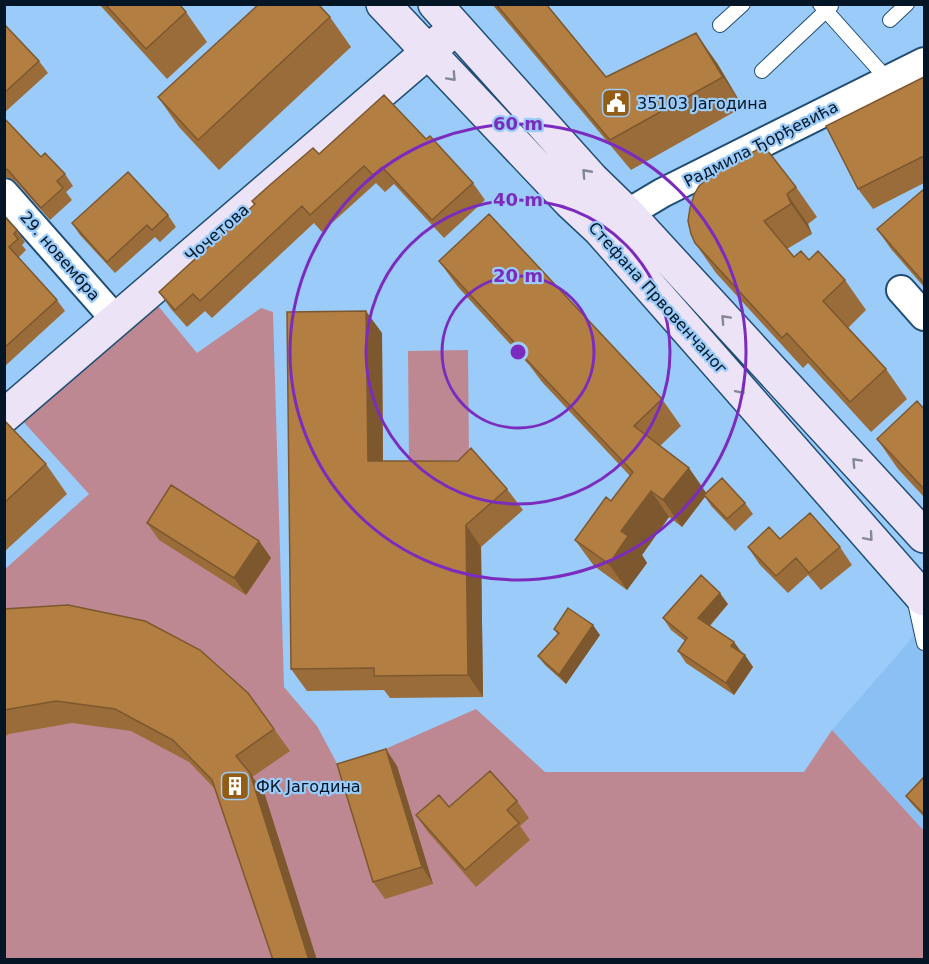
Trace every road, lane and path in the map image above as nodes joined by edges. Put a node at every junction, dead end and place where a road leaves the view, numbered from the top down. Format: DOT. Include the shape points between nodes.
graph roads {
  1 [pos="383,4"];
  2 [pos="743,4"];
  3 [pos="907,4"];
  4 [pos="826,7"];
  5 [pos="446,16"];
  6 [pos="890,20"];
  7 [pos="720,25"];
  8 [pos="428,51"];
  9 [pos="924,62"];
  10 [pos="762,71"];
  11 [pos="888,80"];
  12 [pos="4,193"];
  13 [pos="614,222"];
  14 [pos="901,290"];
  15 [pos="924,316"];
  16 [pos="116,320"];
  17 [pos="4,416"];
  18 [pos="924,536"];
  19 [pos="917,592"];
  20 [pos="924,643"];
  1 -- 8 [label="street, Стефана Првовенчаног"];
  2 -- 7 [label="lane"];
  3 -- 6 [label="lane"];
  4 -- 10 [label="lane"];
  4 -- 11 [label="lane"];
  5 -- 8 [label="street, Чочетова"];
  13 -- 5 [label="street, Стефана Првовенчаног, one-way" via="592,179"];
  8 -- 13 [label="street, Стефана Првовенчаног, one-way" via="570,202"];
  8 -- 16 [label="street, Чочетова"];
  9 -- 11 [label="street, Радмила Ђорђевића"];
  11 -- 13 [label="street, Радмила Ђорђевића" via="662,193"];
  12 -- 16 [label="street, 29. новембра"];
  18 -- 13 [label="street, Стефана Првовенчаног, one-way"];
  13 -- 19 [label="street, Стефана Првовенчаног, one-way"];
  14 -- 15 [label="street"];
  16 -- 17 [label="street, Чочетова"];
  19 -- 20 [label="lane"];
}
